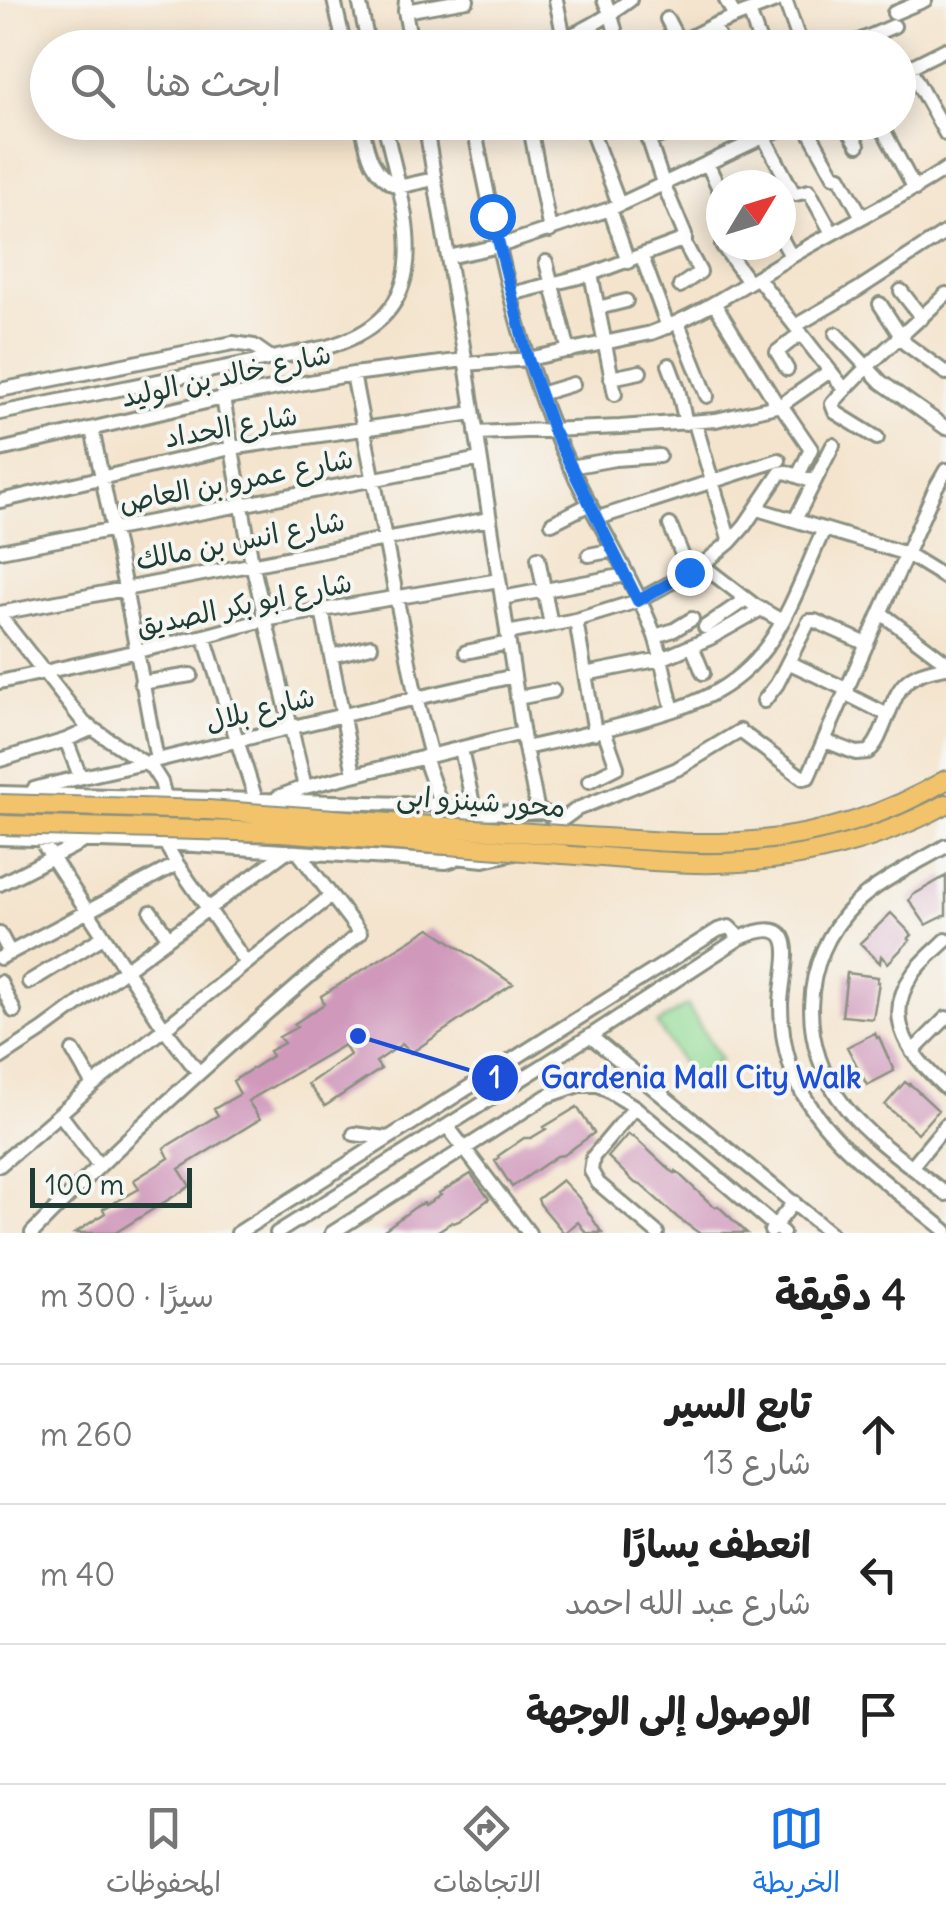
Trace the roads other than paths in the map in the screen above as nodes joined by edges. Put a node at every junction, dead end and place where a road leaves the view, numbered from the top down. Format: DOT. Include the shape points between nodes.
graph roads {
  1 [pos="334,0"];
  2 [pos="359,0"];
  3 [pos="468,0"];
  4 [pos="556,0"];
  5 [pos="604,0"];
  6 [pos="726,0"];
  7 [pos="782,0"];
  8 [pos="925,0"];
  9 [pos="627,1"];
  10 [pos="406,6"];
  11 [pos="612,13"];
  12 [pos="742,14"];
  13 [pos="667,20"];
  14 [pos="714,24"];
  15 [pos="340,30"];
  16 [pos="365,30"];
  17 [pos="562,30"];
  18 [pos="584,30"];
  19 [pos="615,30"];
  20 [pos="671,30"];
  21 [pos="704,30"];
  22 [pos="716,30"];
  23 [pos="751,30"];
  24 [pos="795,30"];
  25 [pos="875,30"];
  26 [pos="946,50"];
  27 [pos="916,64"];
  28 [pos="916,88"];
  29 [pos="946,134"];
  30 [pos="366,140"];
  31 [pos="388,140"];
  32 [pos="428,140"];
  33 [pos="477,140"];
  34 [pos="532,140"];
  35 [pos="594,140"];
  36 [pos="648,140"];
  37 [pos="759,140"];
  38 [pos="765,140"];
  39 [pos="814,140"];
  40 [pos="855,140"];
  41 [pos="889,140"];
  42 [pos="858,145"];
  43 [pos="706,163"];
  44 [pos="946,169"];
  45 [pos="710,170"];
  46 [pos="434,179"];
  47 [pos="662,183"];
  48 [pos="398,187"];
  49 [pos="915,188"];
  50 [pos="615,207"];
  51 [pos="862,218"];
  52 [pos="550,230"];
  53 [pos="946,232"];
  54 [pos="832,233"];
  55 [pos="685,239"];
  56 [pos="498,246"];
  57 [pos="796,254"];
  58 [pos="448,257"];
  59 [pos="635,260"];
  60 [pos="736,260"];
  61 [pos="786,260"];
  62 [pos="546,262"];
  63 [pos="592,274"];
  64 [pos="753,280"];
  65 [pos="552,285"];
  66 [pos="680,286"];
  67 [pos="900,292"];
  68 [pos="511,294"];
  69 [pos="946,294"];
  70 [pos="626,301"];
  71 [pos="714,303"];
  72 [pos="880,304"];
  73 [pos="598,308"];
  74 [pos="922,318"];
  75 [pos="673,325"];
  76 [pos="798,330"];
  77 [pos="836,334"];
  78 [pos="899,336"];
  79 [pos="605,344"];
  80 [pos="568,351"];
  81 [pos="271,358"];
  82 [pos="528,359"];
  83 [pos="466,362"];
  84 [pos="668,365"];
  85 [pos="866,368"];
  86 [pos="787,369"];
  87 [pos="830,371"];
  88 [pos="640,372"];
  89 [pos="946,373"];
  90 [pos="353,374"];
  91 [pos="612,378"];
  92 [pos="702,382"];
  93 [pos="573,384"];
  94 [pos="678,389"];
  95 [pos="0,390"];
  96 [pos="845,390"];
  97 [pos="540,394"];
  98 [pos="615,394"];
  99 [pos="707,396"];
  100 [pos="223,398"];
  101 [pos="779,406"];
  102 [pos="0,413"];
  103 [pos="474,413"];
  104 [pos="690,423"];
  105 [pos="946,428"];
  106 [pos="92,429"];
  107 [pos="364,429"];
  108 [pos="553,430"];
  109 [pos="476,433"];
  110 [pos="877,438"];
  111 [pos="832,444"];
  112 [pos="232,448"];
  113 [pos="0,450"];
  114 [pos="659,456"];
  115 [pos="480,459"];
  116 [pos="780,460"];
  117 [pos="570,467"];
  118 [pos="946,470"];
  119 [pos="798,476"];
  120 [pos="102,477"];
  121 [pos="375,480"];
  122 [pos="712,482"];
  123 [pos="814,482"];
  124 [pos="940,493"];
  125 [pos="0,500"];
  126 [pos="241,504"];
  127 [pos="590,504"];
  128 [pos="757,508"];
  129 [pos="490,518"];
  130 [pos="598,518"];
  131 [pos="795,520"];
  132 [pos="552,523"];
  133 [pos="670,525"];
  134 [pos="113,529"];
  135 [pos="824,529"];
  136 [pos="385,537"];
  137 [pos="730,542"];
  138 [pos="614,550"];
  139 [pos="0,551"];
  140 [pos="907,554"];
  141 [pos="589,555"];
  142 [pos="538,558"];
  143 [pos="252,563"];
  144 [pos="696,569"];
  145 [pos="626,575"];
  146 [pos="946,578"];
  147 [pos="499,580"];
  148 [pos="125,588"];
  149 [pos="544,590"];
  150 [pos="397,598"];
  151 [pos="502,598"];
  152 [pos="746,599"];
  153 [pos="638,601"];
  154 [pos="322,610"];
  155 [pos="762,610"];
  156 [pos="881,613"];
  157 [pos="0,614"];
  158 [pos="692,619"];
  159 [pos="264,620"];
  160 [pos="576,620"];
  161 [pos="782,620"];
  162 [pos="551,625"];
  163 [pos="705,627"];
  164 [pos="204,636"];
  165 [pos="655,636"];
  166 [pos="508,638"];
  167 [pos="867,644"];
  168 [pos="371,646"];
  169 [pos="692,646"];
  170 [pos="136,652"];
  171 [pos="466,652"];
  172 [pos="331,656"];
  173 [pos="661,660"];
  174 [pos="788,662"];
  175 [pos="946,662"];
  176 [pos="43,671"];
  177 [pos="703,673"];
  178 [pos="585,674"];
  179 [pos="191,675"];
  180 [pos="514,676"];
  181 [pos="0,682"];
  182 [pos="141,683"];
  183 [pos="553,691"];
  184 [pos="847,692"];
  185 [pos="416,698"];
  186 [pos="517,698"];
  187 [pos="764,700"];
  188 [pos="672,710"];
  189 [pos="343,715"];
  190 [pos="888,716"];
  191 [pos="290,726"];
  192 [pos="91,728"];
  193 [pos="600,731"];
  194 [pos="522,733"];
  195 [pos="66,740"];
  196 [pos="236,740"];
  197 [pos="825,741"];
  198 [pos="524,748"];
  199 [pos="461,749"];
  200 [pos="428,757"];
  201 [pos="0,760"];
  202 [pos="152,761"];
  203 [pos="354,774"];
  204 [pos="80,776"];
  205 [pos="946,780"];
  206 [pos="589,781"];
  207 [pos="305,787"];
  208 [pos="0,793"];
  209 [pos="20,793"];
  210 [pos="165,797"];
  211 [pos="263,800"];
  212 [pos="0,804"];
  213 [pos="946,804"];
  214 [pos="440,805"];
  215 [pos="456,812"];
  216 [pos="475,812"];
  217 [pos="538,812"];
  218 [pos="559,822"];
  219 [pos="0,825"];
  220 [pos="0,838"];
  221 [pos="40,840"];
  222 [pos="84,840"];
  223 [pos="165,843"];
  224 [pos="946,846"];
  225 [pos="292,856"];
  226 [pos="51,858"];
  227 [pos="456,858"];
  228 [pos="177,864"];
  229 [pos="0,884"];
  230 [pos="331,896"];
  231 [pos="208,909"];
  232 [pos="86,912"];
  233 [pos="151,912"];
  234 [pos="0,934"];
  235 [pos="103,936"];
  236 [pos="168,937"];
  237 [pos="740,938"];
  238 [pos="944,946"];
  239 [pos="5,955"];
  240 [pos="246,963"];
  241 [pos="125,968"];
  242 [pos="0,982"];
  243 [pos="29,982"];
  244 [pos="14,1010"];
  245 [pos="946,1018"];
  246 [pos="164,1028"];
  247 [pos="590,1036"];
  248 [pos="73,1052"];
  249 [pos="912,1052"];
  250 [pos="0,1058"];
  251 [pos="199,1073"];
  252 [pos="93,1085"];
  253 [pos="946,1088"];
  254 [pos="634,1107"];
  255 [pos="60,1114"];
  256 [pos="946,1125"];
  257 [pos="446,1126"];
  258 [pos="354,1134"];
  259 [pos="387,1138"];
  260 [pos="464,1148"];
  261 [pos="0,1164"];
  262 [pos="98,1164"];
  263 [pos="912,1166"];
  264 [pos="946,1194"];
  265 [pos="794,1202"];
  266 [pos="776,1231"];
  267 [pos="946,1231"];
  268 [pos="32,1233"];
  269 [pos="238,1233"];
  270 [pos="278,1233"];
  271 [pos="332,1233"];
  272 [pos="529,1233"];
  273 [pos="657,1233"];
  274 [pos="830,1233"];
  1 -- 15 [label="street"];
  2 -- 16 [label="street"];
  3 -- 10 [label="street"];
  4 -- 17 [label="street"];
  5 -- 11 [label="street"];
  6 -- 12 [label="street"];
  7 -- 12 [label="street"];
  7 -- 24 [label="street"];
  8 -- 25 [label="street"];
  9 -- 11 [label="street"];
  11 -- 18 [label="street"];
  11 -- 19 [label="street"];
  12 -- 14 [label="street"];
  12 -- 23 [label="street"];
  13 -- 20 [label="street"];
  14 -- 21 [label="street"];
  14 -- 22 [label="street"];
  26 -- 27 [label="street"];
  28 -- 29 [label="street"];
  30 -- 48 [label="street" via="372,163"];
  31 -- 48 [label="street"];
  32 -- 46 [label="street"];
  33 -- 56 [label="street"];
  34 -- 52 [label="street"];
  35 -- 50 [label="street"];
  36 -- 47 [label="street"];
  37 -- 43 [label="street"];
  38 -- 54 [label="street" via="793,192 810,191"];
  39 -- 51 [label="street"];
  40 -- 42 [label="street"];
  41 -- 49 [label="street"];
  43 -- 45 [label="street"];
  43 -- 47 [label="street"];
  44 -- 49 [label="street, شارع خالد بن الوليد"];
  46 -- 48 [label="street"];
  46 -- 58 [label="street"];
  47 -- 50 [label="street"];
  47 -- 55 [label="street"];
  48 -- 81 [label="street" via="410,251 403,284 386,314 349,340"];
  49 -- 51 [label="street, شارع خالد بن الوليد"];
  50 -- 52 [label="street"];
  50 -- 59 [label="street"];
  51 -- 54 [label="street, شارع خالد بن الوليد"];
  52 -- 56 [label="street"];
  53 -- 76 [label="street"];
  54 -- 57 [label="street, شارع خالد بن الوليد"];
  55 -- 59 [label="street"];
  55 -- 66 [label="street" via="700,272"];
  56 -- 58 [label="street"];
  56 -- 68 [label="street"];
  58 -- 83 [label="street"];
  59 -- 63 [label="street"];
  59 -- 75 [label="street"];
  60 -- 64 [label="street"];
  61 -- 64 [label="street, شارع خالد بن الوليد"];
  62 -- 65 [label="street"];
  63 -- 65 [label="street"];
  63 -- 73 [label="street"];
  64 -- 71 [label="street, شارع خالد بن الوليد"];
  64 -- 76 [label="street"];
  65 -- 68 [label="street"];
  65 -- 80 [label="street"];
  67 -- 74 [label="street"];
  68 -- 82 [label="street"];
  69 -- 74 [label="street"];
  70 -- 73 [label="street"];
  71 -- 75 [label="street, شارع خالد بن الوليد"];
  71 -- 101 [label="street"];
  72 -- 78 [label="street"];
  73 -- 79 [label="street"];
  74 -- 78 [label="street"];
  75 -- 79 [label="street, شارع خالد بن الوليد"];
  75 -- 92 [label="street"];
  76 -- 86 [label="street" via="777,352"];
  76 -- 87 [label="street"];
  77 -- 85 [label="street"];
  78 -- 85 [label="street"];
  78 -- 89 [label="street"];
  79 -- 80 [label="street, شارع خالد بن الوليد"];
  79 -- 91 [label="street"];
  80 -- 82 [label="street, شارع خالد بن الوليد"];
  81 -- 95 [label="street" via="233,343"];
  81 -- 102 [label="street"];
  82 -- 83 [label="street, شارع خالد بن الوليد"];
  82 -- 97 [label="street"];
  83 -- 90 [label="street, شارع خالد بن الوليد"];
  83 -- 103 [label="street"];
  84 -- 94 [label="street"];
  85 -- 96 [label="street"];
  85 -- 105 [label="street"];
  87 -- 96 [label="street"];
  87 -- 101 [label="street"];
  88 -- 91 [label="street"];
  90 -- 100 [label="street, شارع خالد بن الوليد"];
  90 -- 107 [label="street"];
  91 -- 98 [label="street"];
  92 -- 94 [label="street"];
  92 -- 99 [label="street"];
  93 -- 97 [label="street"];
  94 -- 104 [label="street"];
  96 -- 110 [label="street" via="833,410"];
  97 -- 108 [label="street"];
  100 -- 106 [label="street, شارع خالد بن الوليد"];
  100 -- 112 [label="street"];
  101 -- 104 [label="street"];
  101 -- 119 [label="street" via="811,450"];
  103 -- 107 [label="street, شارع الحداد"];
  103 -- 109 [label="street"];
  104 -- 108 [label="street"];
  104 -- 122 [label="street"];
  106 -- 113 [label="street, شارع خالد بن الوليد"];
  106 -- 120 [label="street"];
  107 -- 112 [label="street, شارع الحداد"];
  107 -- 121 [label="street"];
  108 -- 109 [label="street"];
  108 -- 117 [label="street"];
  109 -- 115 [label="street"];
  111 -- 123 [label="street"];
  112 -- 120 [label="street, شارع الحداد"];
  112 -- 126 [label="street"];
  114 -- 117 [label="street"];
  115 -- 121 [label="street, شارع عمرو بن العاص"];
  115 -- 129 [label="street"];
  116 -- 122 [label="street"];
  117 -- 127 [label="street"];
  118 -- 124 [label="street"];
  119 -- 123 [label="street"];
  119 -- 128 [label="street" via="780,473"];
  120 -- 125 [label="street, شارع الحداد"];
  120 -- 134 [label="street"];
  121 -- 126 [label="street, شارع عمرو بن العاص"];
  121 -- 136 [label="street"];
  122 -- 130 [label="street"];
  122 -- 137 [label="street"];
  123 -- 131 [label="street"];
  124 -- 140 [label="street"];
  126 -- 134 [label="street, شارع عمرو بن العاص"];
  126 -- 143 [label="street"];
  127 -- 130 [label="street"];
  127 -- 132 [label="street"];
  128 -- 131 [label="street"];
  128 -- 137 [label="street"];
  129 -- 136 [label="street, شارع انس بن مالك"];
  129 -- 147 [label="street"];
  130 -- 138 [label="street"];
  131 -- 135 [label="street"];
  133 -- 144 [label="street"];
  134 -- 139 [label="street, شارع عمرو بن العاص"];
  134 -- 148 [label="street"];
  135 -- 140 [label="street"];
  135 -- 161 [label="street"];
  136 -- 143 [label="street, شارع انس بن مالك"];
  136 -- 150 [label="street"];
  137 -- 144 [label="street"];
  138 -- 141 [label="street"];
  138 -- 145 [label="street"];
  140 -- 146 [label="street"];
  140 -- 156 [label="street"];
  142 -- 149 [label="street"];
  143 -- 148 [label="street, شارع انس بن مالك"];
  143 -- 159 [label="street"];
  144 -- 152 [label="street"];
  144 -- 153 [label="street"];
  145 -- 149 [label="street"];
  145 -- 153 [label="street"];
  147 -- 150 [label="street, شارع ابو بكر الصديق"];
  147 -- 151 [label="street"];
  148 -- 157 [label="street, شارع انس بن مالك"];
  148 -- 170 [label="street"];
  149 -- 151 [label="street"];
  149 -- 162 [label="street"];
  150 -- 154 [label="street, شارع ابو بكر الصديق"];
  150 -- 185 [label="street"];
  151 -- 166 [label="street"];
  152 -- 155 [label="street"];
  152 -- 163 [label="street"];
  153 -- 160 [label="street"];
  153 -- 165 [label="street"];
  154 -- 159 [label="street, شارع ابو بكر الصديق"];
  154 -- 172 [label="street"];
  155 -- 161 [label="street"];
  155 -- 169 [label="street"];
  156 -- 167 [label="street"];
  156 -- 175 [label="street"];
  157 -- 176 [label="street"];
  158 -- 165 [label="street"];
  159 -- 164 [label="street, شارع ابو بكر الصديق"];
  159 -- 191 [label="street"];
  160 -- 162 [label="street"];
  160 -- 178 [label="street"];
  161 -- 188 [label="street" via="770,644 737,679"];
  162 -- 166 [label="street"];
  164 -- 170 [label="street, شارع ابو بكر الصديق"];
  164 -- 196 [label="street"];
  165 -- 173 [label="street"];
  166 -- 171 [label="street"];
  166 -- 180 [label="street"];
  167 -- 174 [label="street" via="815,620 807,623"];
  167 -- 184 [label="street"];
  168 -- 172 [label="street"];
  169 -- 173 [label="street"];
  169 -- 177 [label="street"];
  170 -- 176 [label="street, شارع ابو بكر الصديق"];
  170 -- 182 [label="street"];
  172 -- 189 [label="street"];
  173 -- 178 [label="street"];
  173 -- 188 [label="street"];
  174 -- 184 [label="street"];
  174 -- 187 [label="street"];
  175 -- 190 [label="street" via="907,680"];
  176 -- 181 [label="street, شارع ابو بكر الصديق"];
  176 -- 192 [label="street"];
  178 -- 193 [label="street"];
  179 -- 182 [label="street"];
  180 -- 185 [label="street, شارع بلال"];
  180 -- 186 [label="street"];
  182 -- 202 [label="street"];
  183 -- 186 [label="street"];
  184 -- 190 [label="street"];
  184 -- 197 [label="street"];
  185 -- 189 [label="street, شارع بلال"];
  185 -- 200 [label="street"];
  186 -- 194 [label="street"];
  188 -- 193 [label="street"];
  189 -- 191 [label="street, شارع بلال"];
  189 -- 203 [label="street"];
  190 -- 197 [label="street" via="868,752"];
  191 -- 196 [label="street, شارع بلال"];
  191 -- 207 [label="street"];
  192 -- 195 [label="street"];
  192 -- 202 [label="street"];
  193 -- 198 [label="street"];
  193 -- 206 [label="street" via="617,767"];
  194 -- 198 [label="street"];
  194 -- 199 [label="street"];
  195 -- 201 [label="street"];
  195 -- 204 [label="street"];
  196 -- 202 [label="street, شارع بلال"];
  196 -- 211 [label="street"];
  197 -- 218 [label="street" via="804,778 740,731 676,770"];
  198 -- 217 [label="street"];
  199 -- 200 [label="street"];
  199 -- 216 [label="street"];
  200 -- 203 [label="street"];
  200 -- 214 [label="street"];
  202 -- 204 [label="street, شارع بلال"];
  202 -- 210 [label="street"];
  203 -- 207 [label="street"];
  204 -- 209 [label="street, شارع بلال"];
  205 -- 212 [label="main road, محور شينزو ابى, bridge" via="863,819 789,837 713,843 208,810"];
  207 -- 211 [label="street"];
  208 -- 209 [label="street"];
  209 -- 210 [label="street"];
  210 -- 211 [label="street"];
  211 -- 214 [label="street"];
  213 -- 219 [label="main road, محور شينزو ابى, bridge" via="874,836 786,857 696,863 280,832"];
  214 -- 215 [label="street"];
  215 -- 216 [label="street"];
  215 -- 227 [label="street"];
  216 -- 217 [label="street"];
  217 -- 218 [label="street"];
  218 -- 227 [label="street" via="505,856"];
  220 -- 221 [label="street"];
  221 -- 222 [label="street"];
  221 -- 226 [label="street"];
  222 -- 223 [label="street"];
  222 -- 226 [label="street"];
  223 -- 225 [label="street"];
  223 -- 228 [label="street"];
  224 -- 263 [label="street" via="869,893 838,924 814,976 810,1005 818,1060 832,1088"];
  225 -- 227 [label="street"];
  225 -- 230 [label="street"];
  225 -- 231 [label="street"];
  226 -- 229 [label="street"];
  226 -- 232 [label="street"];
  228 -- 231 [label="street"];
  228 -- 232 [label="street"];
  230 -- 240 [label="street"];
  230 -- 251 [label="street" via="360,933"];
  231 -- 236 [label="street"];
  231 -- 240 [label="street"];
  232 -- 235 [label="street"];
  232 -- 239 [label="street"];
  233 -- 236 [label="street"];
  234 -- 239 [label="street"];
  235 -- 241 [label="street"];
  235 -- 243 [label="street"];
  236 -- 241 [label="street"];
  237 -- 247 [label="street"];
  237 -- 259 [label="street" via="730,927 718,930"];
  237 -- 267 [label="street" via="768,929 786,942 784,1036 790,1065 816,1117"];
  238 -- 249 [label="street" via="914,972 902,998 900,1026"];
  240 -- 246 [label="street"];
  241 -- 246 [label="street"];
  241 -- 250 [label="street"];
  242 -- 244 [label="street"];
  245 -- 249 [label="street"];
  246 -- 251 [label="street"];
  246 -- 252 [label="street"];
  247 -- 257 [label="street"];
  247 -- 265 [label="street"];
  248 -- 252 [label="street"];
  249 -- 253 [label="street"];
  251 -- 262 [label="street"];
  252 -- 255 [label="street"];
  254 -- 260 [label="street" via="599,1085 578,1085 547,1096"];
  254 -- 266 [label="street"];
  254 -- 273 [label="street" via="594,1157 591,1171"];
  255 -- 261 [label="street"];
  255 -- 262 [label="street"];
  256 -- 263 [label="street"];
  257 -- 260 [label="street"];
  257 -- 270 [label="street"];
  258 -- 259 [label="street"];
  259 -- 269 [label="street"];
  260 -- 271 [label="street"];
  260 -- 272 [label="street"];
  262 -- 268 [label="street"];
  263 -- 264 [label="street"];
  265 -- 266 [label="street"];
  265 -- 274 [label="street"];
}
